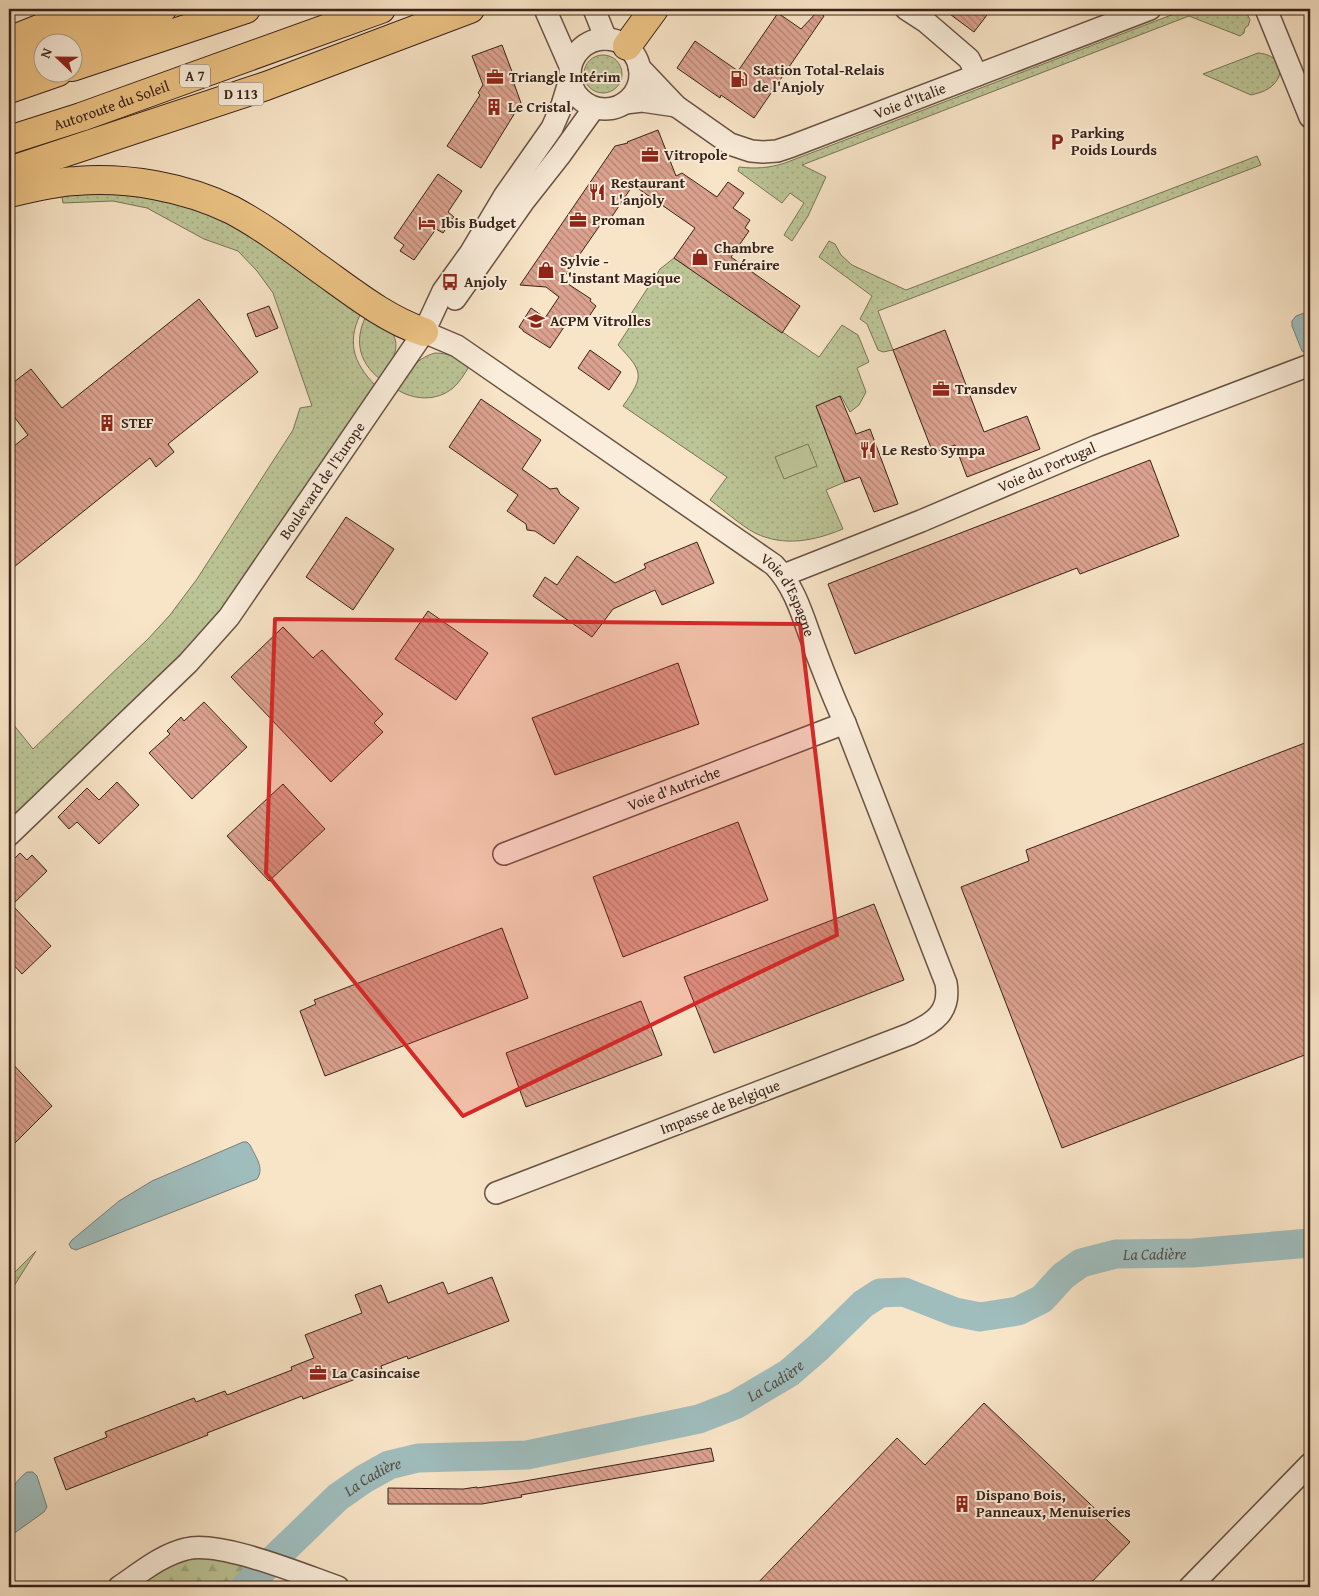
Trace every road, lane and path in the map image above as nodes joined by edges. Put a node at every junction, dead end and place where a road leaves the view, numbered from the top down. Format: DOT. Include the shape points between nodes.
graph roads {
  1 [pos="88,9"];
  2 [pos="162,9"];
  3 [pos="246,9"];
  4 [pos="381,9"];
  5 [pos="470,9"];
  6 [pos="594,9"];
  7 [pos="654,9"];
  8 [pos="906,9"];
  9 [pos="1150,9"];
  10 [pos="1266,9"];
  11 [pos="546,10"];
  12 [pos="928,16"];
  13 [pos="82,36"];
  14 [pos="9,41"];
  15 [pos="624,51"];
  16 [pos="32,54"];
  17 [pos="9,62"];
  18 [pos="82,65"];
  19 [pos="570,73"];
  20 [pos="977,75"];
  21 [pos="32,81"];
  22 [pos="9,89"];
  23 [pos="625,103"];
  24 [pos="676,106"];
  25 [pos="594,108"];
  26 [pos="1310,117"];
  27 [pos="9,140"];
  28 [pos="9,171"];
  29 [pos="9,193"];
  30 [pos="424,332"];
  31 [pos="1310,365"];
  32 [pos="784,575"];
  33 [pos="845,723"];
  34 [pos="9,835"];
  35 [pos="504,854"];
  36 [pos="941,1014"];
  37 [pos="496,1193"];
  38 [pos="1310,1464"];
  39 [pos="326,1585"];
  40 [pos="119,1587"];
  41 [pos="1190,1587"];
  1 -- 14 [label="main road"];
  2 -- 13 [label="main road"];
  3 -- 18 [label="main road"];
  4 -- 27 [label="main road, Autoroute du Soleil / A 7"];
  5 -- 28 [label="main road, D 113" via="266,86"];
  6 -- 15 [label="street"];
  7 -- 15 [label="main road"];
  8 -- 12 [label="street"];
  9 -- 20 [label="street, Voie d'Italie"];
  10 -- 26 [label="street"];
  11 -- 19 [label="street"];
  12 -- 20 [label="street" via="972,63"];
  15 -- 19 [label="street" via="594,40 575,55"];
  15 -- 23 [label="street" via="640,78"];
  15 -- 24 [label="street, Voie d'Italie"];
  16 -- 17 [label="main road"];
  19 -- 25 [label="street" via="577,97"];
  19 -- 30 [label="street, Boulevard de l'Europe" via="552,128 443,292"];
  20 -- 24 [label="street, Voie d'Italie" via="777,151 751,151 730,144"];
  21 -- 22 [label="main road"];
  23 -- 24 [label="street, Voie d'Italie"];
  23 -- 25 [label="street" via="615,108"];
  25 -- 30 [label="street" via="452,304"];
  29 -- 30 [label="main road" via="48,184 104,180 151,184 196,196 231,210 266,230 388,316"];
  30 -- 32 [label="street, Voie d'Espagne" via="464,351"];
  30 -- 34 [label="street, Boulevard de l'Europe" via="222,624 188,663"];
  31 -- 32 [label="street, Voie du Portugal" via="1097,446"];
  32 -- 33 [label="street, Voie d'Espagne"];
  33 -- 35 [label="street, Voie d'Autriche"];
  33 -- 36 [label="street, Voie d'Espagne" via="946,983 947,999"];
  36 -- 37 [label="street, Impasse de Belgique" via="910,1034"];
  38 -- 41 [label="street"];
  39 -- 40 [label="street" via="258,1560 211,1548 188,1548 163,1558"];
}
